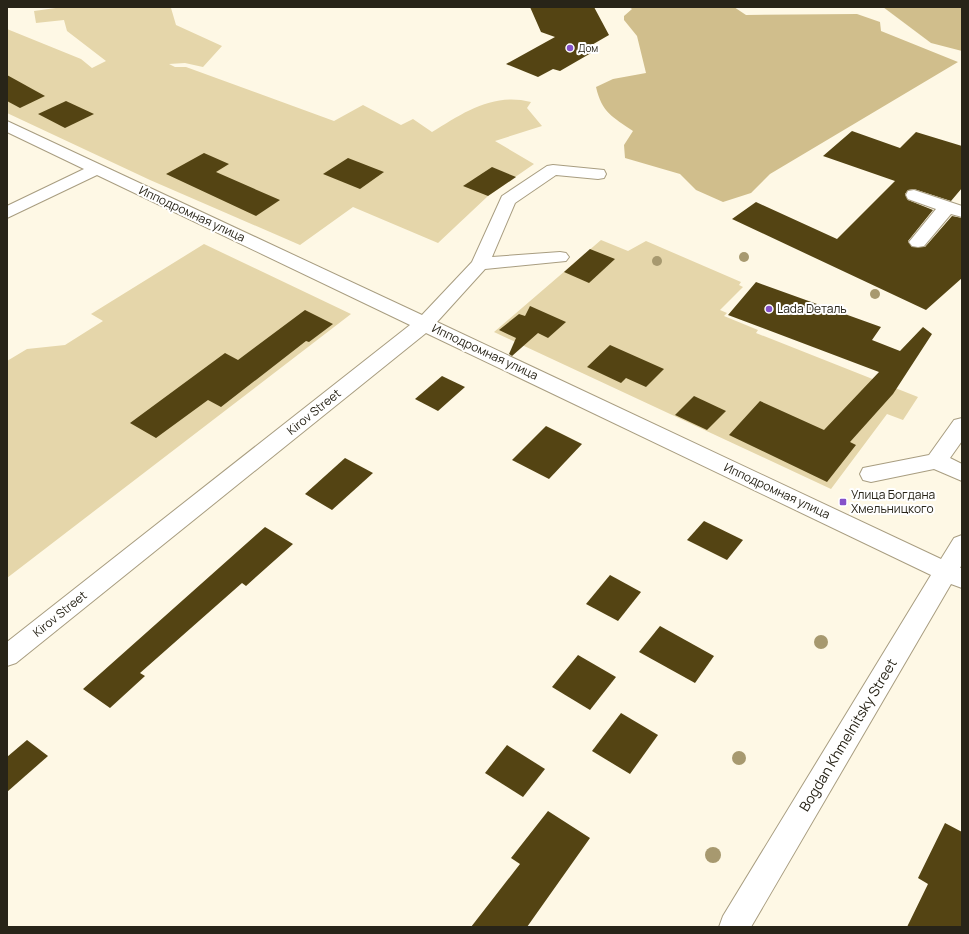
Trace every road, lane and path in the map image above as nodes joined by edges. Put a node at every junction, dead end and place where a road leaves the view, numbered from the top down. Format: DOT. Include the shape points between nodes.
graph roads {
  1 [pos="7,126"];
  2 [pos="96,169"];
  3 [pos="598,174"];
  4 [pos="914,195"];
  5 [pos="954,209"];
  6 [pos="7,213"];
  7 [pos="918,242"];
  8 [pos="560,257"];
  9 [pos="480,264"];
  10 [pos="424,324"];
  11 [pos="962,425"];
  12 [pos="936,461"];
  13 [pos="962,473"];
  14 [pos="871,474"];
  15 [pos="962,544"];
  16 [pos="954,575"];
  17 [pos="7,656"];
  18 [pos="734,927"];
  1 -- 2 [label="street, Ипподромная улица"];
  2 -- 6 [label="street"];
  2 -- 10 [label="street, Ипподромная улица"];
  3 -- 9 [label="street, Kirov Street" via="552,170 508,200"];
  4 -- 5 [label="street"];
  5 -- 7 [label="street"];
  8 -- 9 [label="street"];
  9 -- 10 [label="street, Kirov Street"];
  10 -- 16 [label="street, Ипподромная улица"];
  10 -- 17 [label="street, Kirov Street"];
  11 -- 12 [label="street"];
  12 -- 13 [label="street"];
  12 -- 14 [label="street"];
  15 -- 16 [label="street, Bogdan Khmelnitsky Street"];
  16 -- 18 [label="street, Bogdan Khmelnitsky Street"];
}
